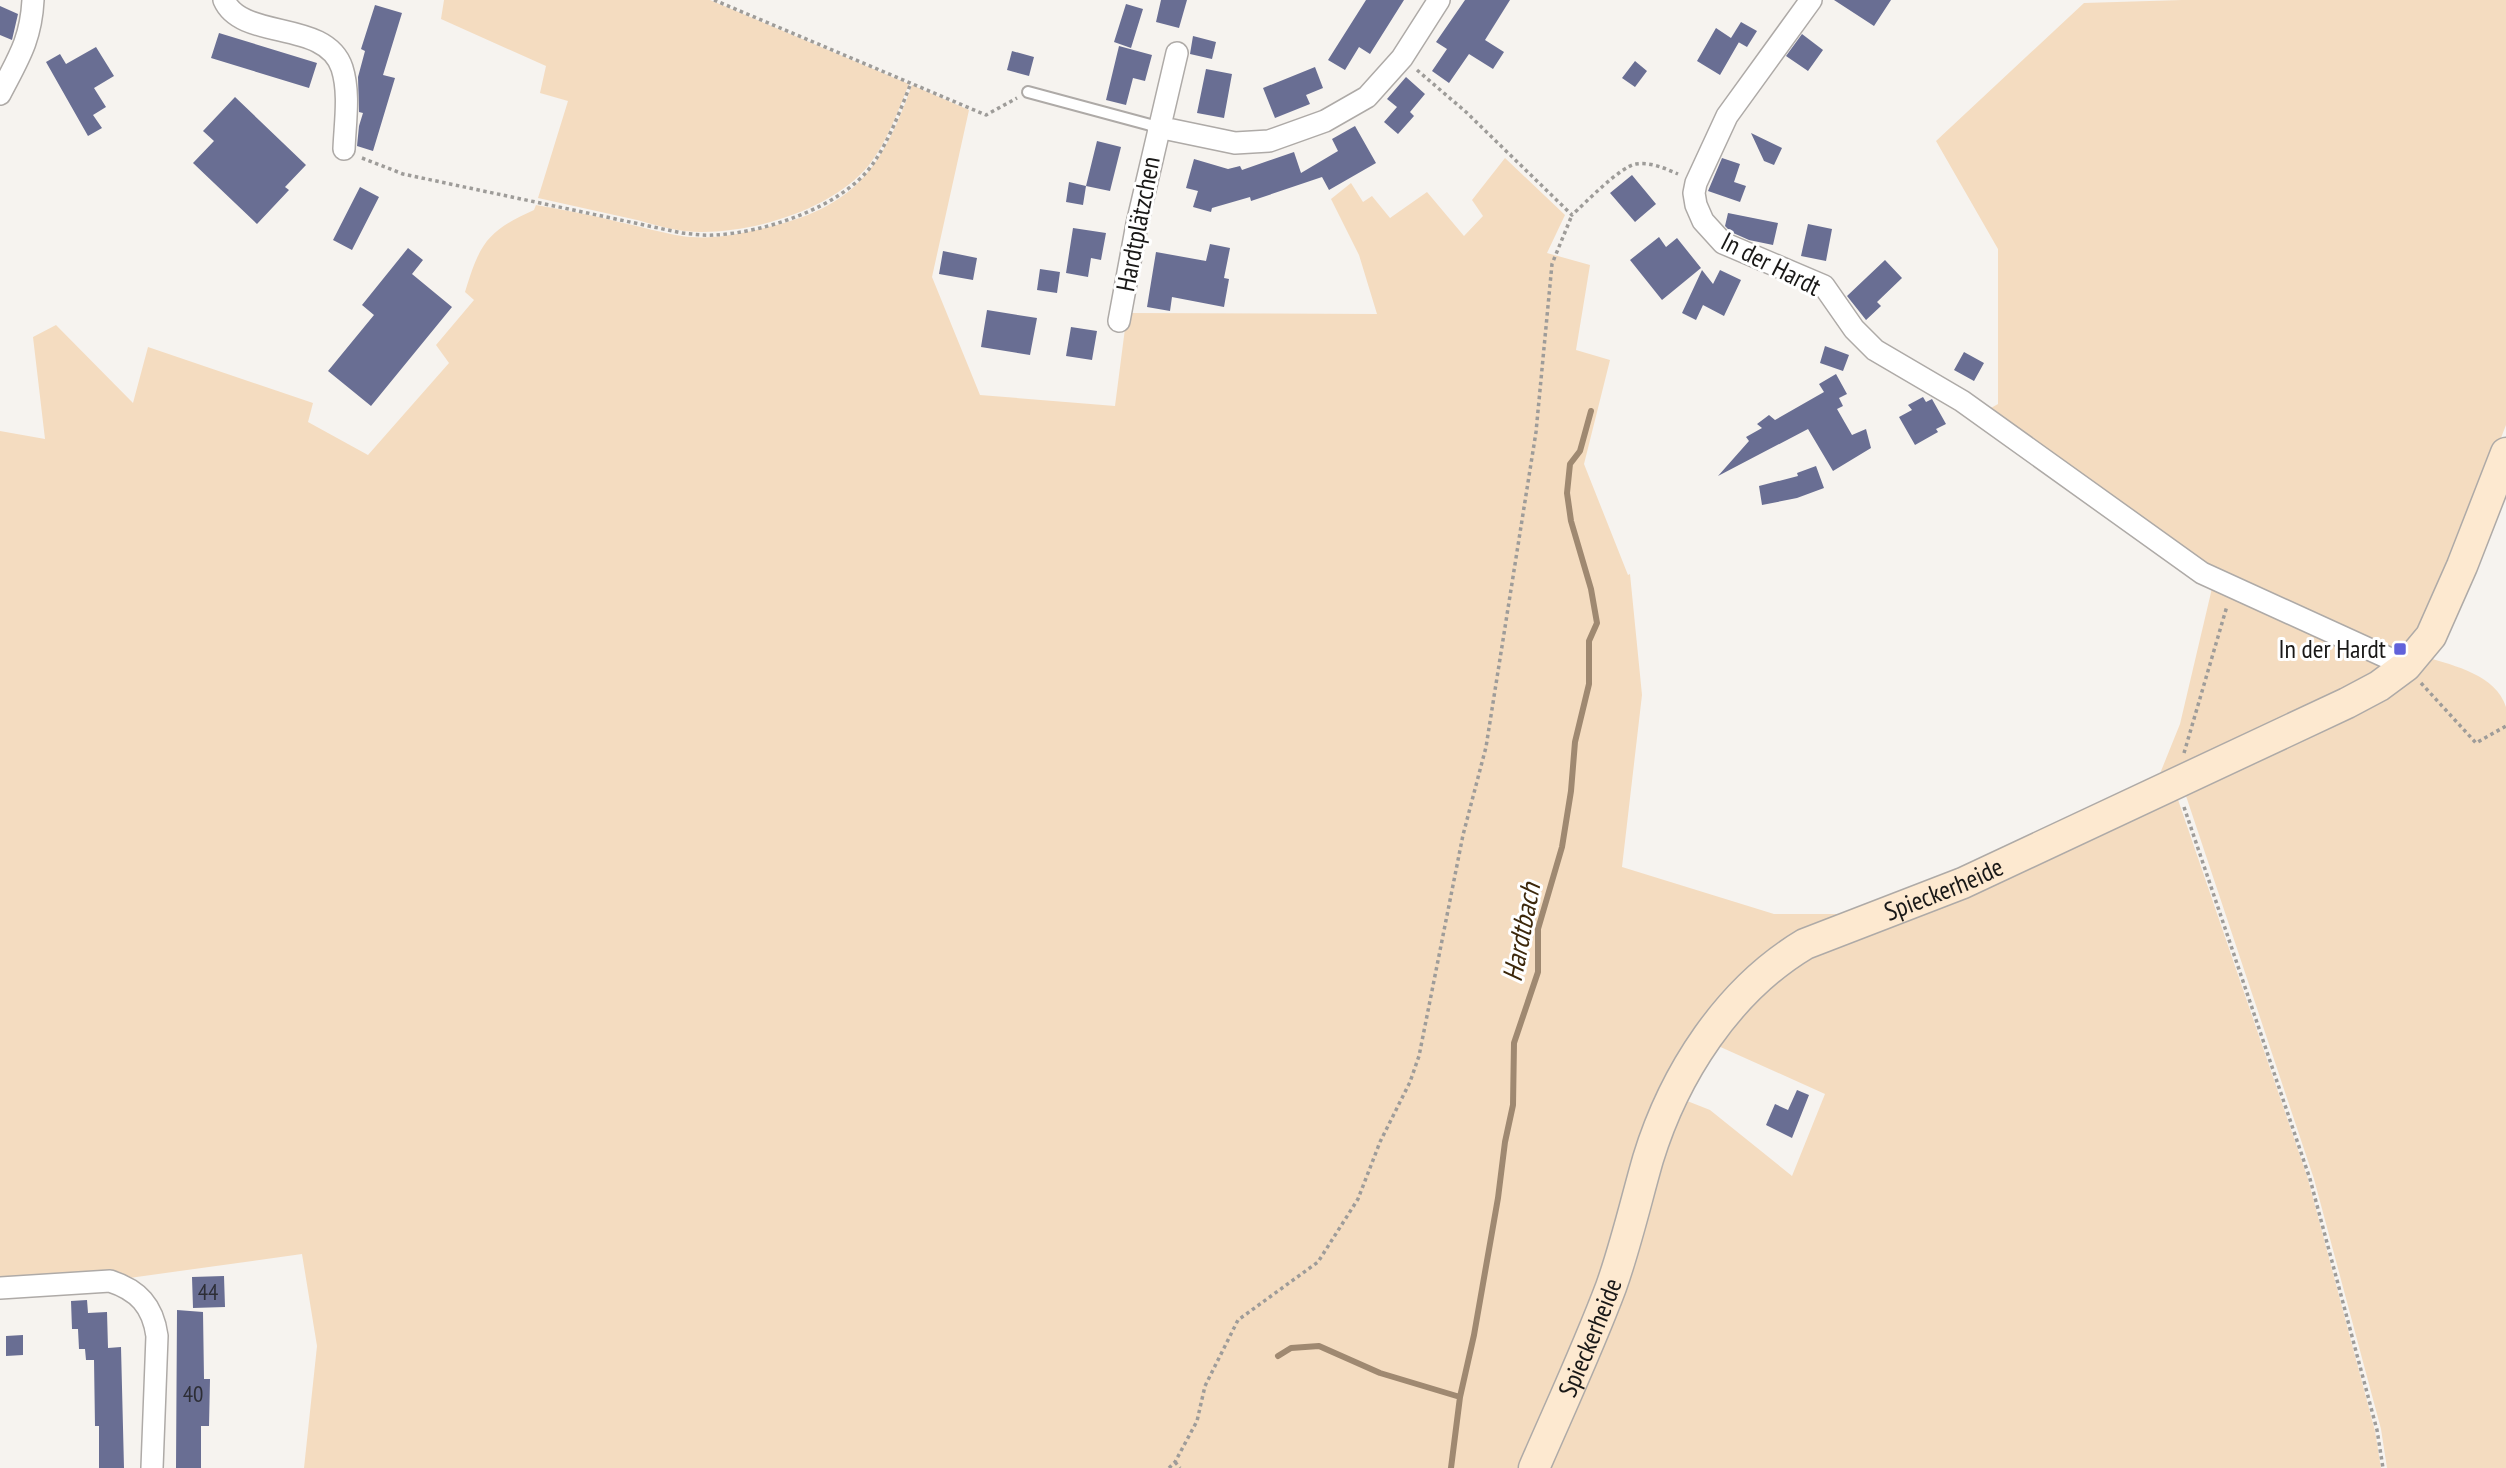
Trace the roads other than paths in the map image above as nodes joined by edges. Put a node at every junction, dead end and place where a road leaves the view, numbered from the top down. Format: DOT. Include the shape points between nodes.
graph roads {
  1 [pos="33,0"];
  2 [pos="224,0"];
  3 [pos="1439,0"];
  4 [pos="1811,0"];
  5 [pos="1177,53"];
  6 [pos="1028,92"];
  7 [pos="0,94"];
  8 [pos="1158,127"];
  9 [pos="345,149"];
  10 [pos="1119,321"];
  11 [pos="2506,453"];
  12 [pos="2406,666"];
  13 [pos="0,1288"];
  14 [pos="152,1468"];
  15 [pos="1534,1468"];
  1 -- 7 [label="street" via="26,41"];
  2 -- 9 [label="street" via="243,19 328,48 341,66"];
  3 -- 8 [label="street, Hardtplätzchen" via="1402,58 1367,97 1325,121 1269,141 1235,143"];
  4 -- 12 [label="street, In der Hardt" via="1727,116 1696,183 1696,205 1703,221 1723,243 1824,286 1875,350 1962,401 2202,573"];
  5 -- 8 [label="street, Hardtplätzchen"];
  6 -- 8 [label="lane"];
  8 -- 10 [label="street, Hardtplätzchen"];
  11 -- 12 [label="main road, Spieckerheide" via="2441,616"];
  12 -- 15 [label="main road, Spieckerheide" via="2347,703 1964,883 1805,944 1759,976 1697,1054 1661,1121 1611,1286"];
  13 -- 14 [label="street" via="110,1281 142,1298 153,1315 157,1336"];
}
